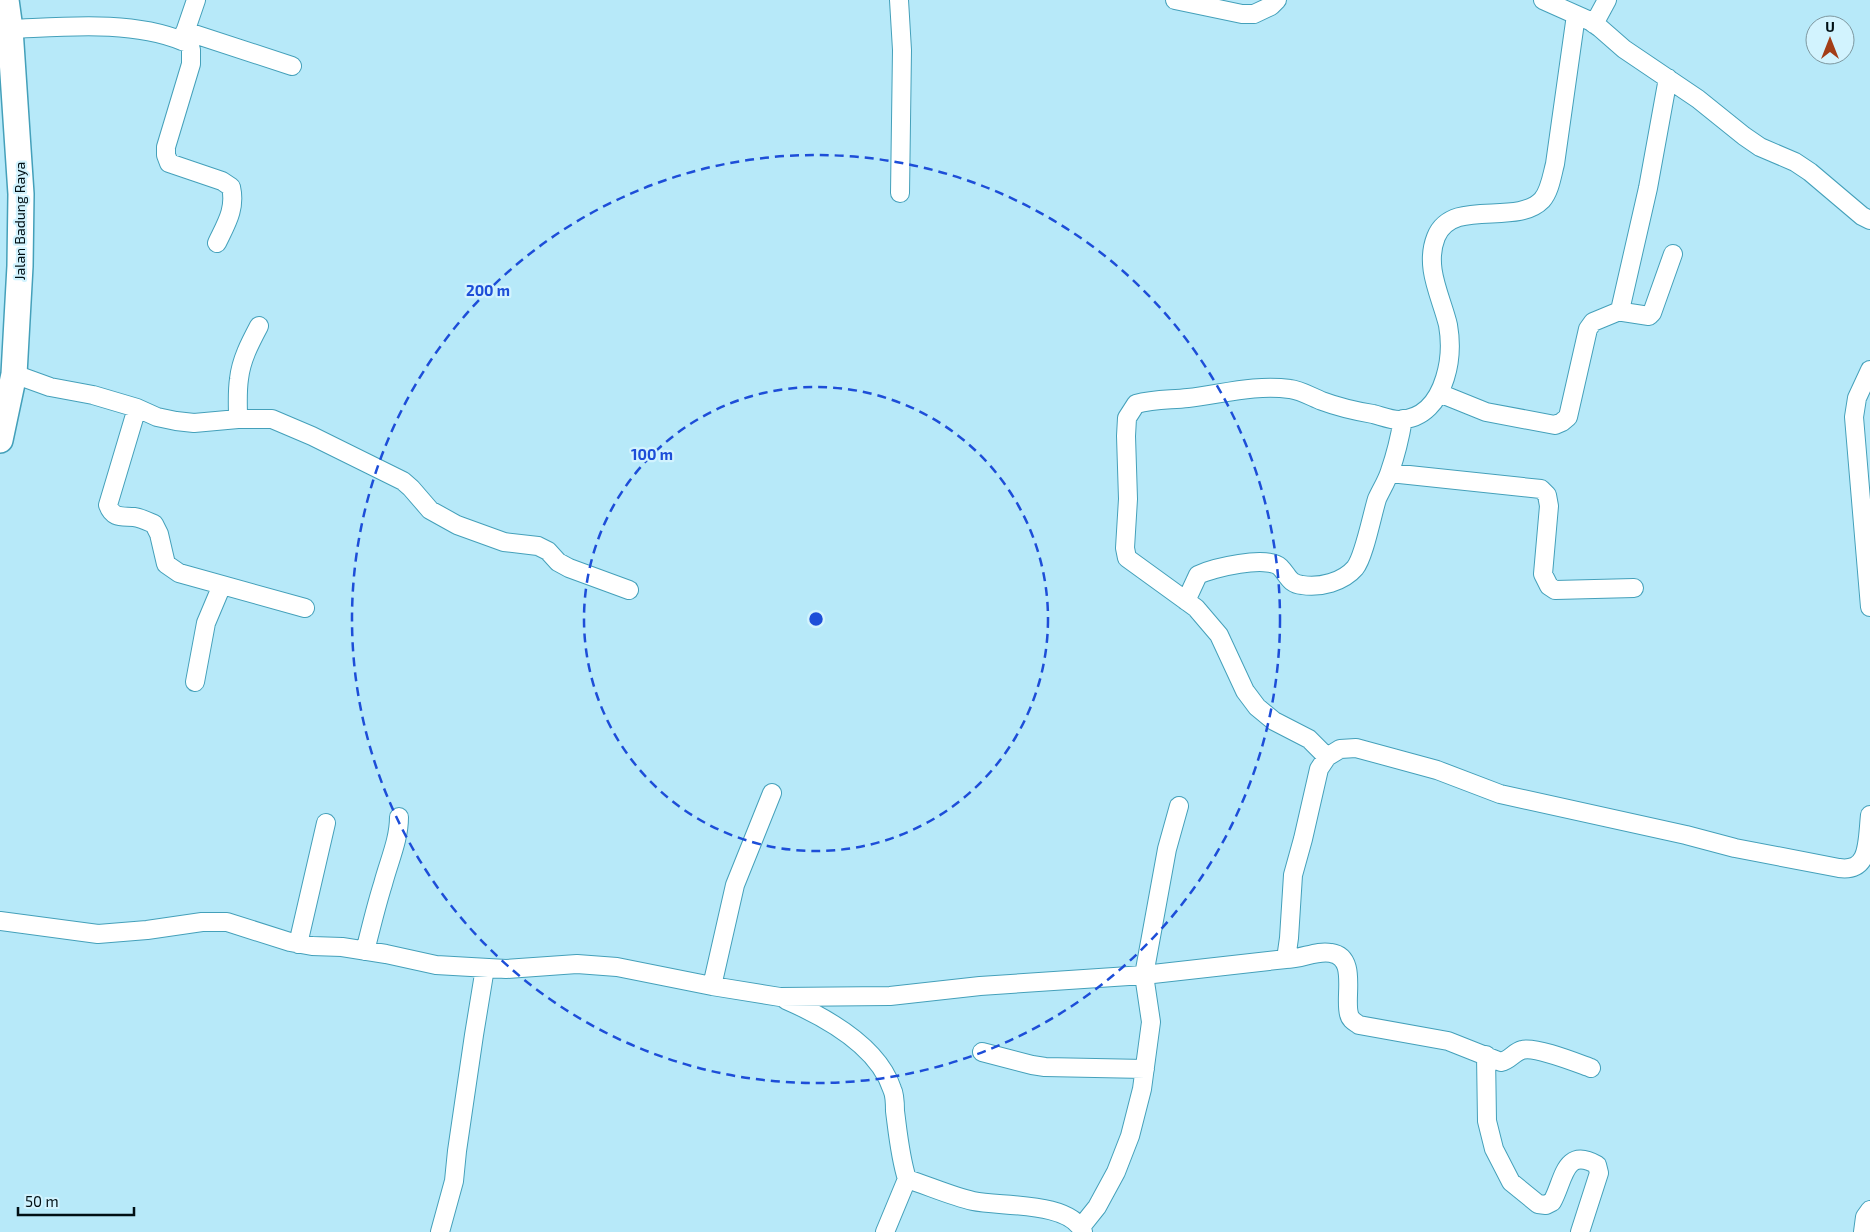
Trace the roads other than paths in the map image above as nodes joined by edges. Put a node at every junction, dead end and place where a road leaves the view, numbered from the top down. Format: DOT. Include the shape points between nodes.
graph roads {
  1 [pos="6,0"];
  2 [pos="196,0"];
  3 [pos="898,0"];
  4 [pos="1175,0"];
  5 [pos="1278,0"];
  6 [pos="1543,0"];
  7 [pos="1607,0"];
  8 [pos="1576,15"];
  9 [pos="1594,24"];
  10 [pos="10,30"];
  11 [pos="183,36"];
  12 [pos="292,66"];
  13 [pos="1668,78"];
  14 [pos="7,80"];
  15 [pos="900,193"];
  16 [pos="1870,220"];
  17 [pos="217,243"];
  18 [pos="1673,254"];
  19 [pos="1622,310"];
  20 [pos="259,326"];
  21 [pos="1870,370"];
  22 [pos="14,374"];
  23 [pos="1440,394"];
  24 [pos="137,408"];
  25 [pos="238,419"];
  26 [pos="1403,419"];
  27 [pos="0,440"];
  28 [pos="1390,473"];
  29 [pos="222,585"];
  30 [pos="1634,588"];
  31 [pos="629,590"];
  32 [pos="1186,601"];
  33 [pos="1870,607"];
  34 [pos="305,608"];
  35 [pos="195,682"];
  36 [pos="1327,757"];
  37 [pos="772,793"];
  38 [pos="1179,806"];
  39 [pos="1870,815"];
  40 [pos="399,816"];
  41 [pos="326,824"];
  42 [pos="0,921"];
  43 [pos="298,944"];
  44 [pos="365,951"];
  45 [pos="1286,959"];
  46 [pos="486,968"];
  47 [pos="1144,975"];
  48 [pos="712,986"];
  49 [pos="780,997"];
  50 [pos="982,1052"];
  51 [pos="1486,1055"];
  52 [pos="1591,1068"];
  53 [pos="1145,1069"];
  54 [pos="908,1179"];
  55 [pos="1870,1210"];
  56 [pos="1082,1230"];
  57 [pos="440,1232"];
  58 [pos="885,1232"];
  59 [pos="1580,1232"];
  60 [pos="1863,1232"];
  1 -- 10 [label="main road, Jalan Badung Raya"];
  2 -- 11 [label="street"];
  3 -- 15 [label="street" via="902,50"];
  4 -- 5 [label="street" via="1254,14"];
  6 -- 8 [label="street"];
  7 -- 9 [label="street"];
  8 -- 9 [label="street"];
  8 -- 23 [label="street" via="1555,164 1542,200 1519,212 1468,214 1442,227 1436,236 1432,268 1450,344"];
  9 -- 13 [label="street" via="1624,50"];
  10 -- 11 [label="street" via="114,28"];
  10 -- 14 [label="main road, Jalan Badung Raya"];
  11 -- 12 [label="street"];
  11 -- 17 [label="street" via="189,43 191,64 166,155 169,163 231,187 232,214"];
  13 -- 16 [label="street" via="1760,147 1810,172"];
  13 -- 19 [label="street"];
  14 -- 22 [label="main road, Jalan Badung Raya" via="21,194"];
  18 -- 19 [label="street" via="1652,313 1649,316"];
  19 -- 23 [label="street" via="1594,322 1588,329 1568,417 1562,422 1555,425 1486,412"];
  20 -- 25 [label="street" via="242,364"];
  21 -- 33 [label="street" via="1857,398 1854,417"];
  22 -- 24 [label="street" via="50,387"];
  22 -- 27 [label="main road, Jalan Badung Raya"];
  23 -- 26 [label="street" via="1422,414"];
  24 -- 25 [label="street" via="157,417 194,423"];
  24 -- 29 [label="street" via="108,505 110,512 154,524 166,564 179,573"];
  25 -- 31 [label="street" via="272,419 298,429 403,481 430,510 457,525 504,542 538,546 569,568"];
  26 -- 28 [label="street"];
  26 -- 32 [label="street" via="1350,410 1291,389 1252,388 1136,404 1127,418 1127,558"];
  28 -- 30 [label="street" via="1541,489 1547,495 1549,506 1543,574 1549,586 1554,590"];
  28 -- 32 [label="street" via="1378,498 1356,568 1340,580 1320,586 1301,585 1286,577 1280,567 1251,562 1198,575"];
  29 -- 34 [label="street"];
  29 -- 35 [label="street" via="206,623"];
  32 -- 36 [label="street" via="1219,635 1245,690 1257,707 1274,721 1309,738"];
  36 -- 39 [label="street" via="1340,749 1356,748 1437,770 1500,794 1735,848 1839,868 1856,868 1867,861"];
  36 -- 45 [label="street" via="1319,769 1293,874"];
  37 -- 48 [label="street" via="735,885"];
  38 -- 47 [label="street" via="1167,849"];
  40 -- 44 [label="street" via="399,831"];
  41 -- 43 [label="street"];
  42 -- 43 [label="street" via="98,934 227,922"];
  43 -- 44 [label="street"];
  44 -- 46 [label="street" via="436,965"];
  45 -- 47 [label="street"];
  45 -- 51 [label="street" via="1323,952 1341,957 1350,981 1348,1013 1359,1025 1448,1041"];
  46 -- 48 [label="street" via="577,964 617,967"];
  46 -- 57 [label="street" via="454,1181"];
  47 -- 49 [label="street" via="980,986 890,996"];
  47 -- 53 [label="street" via="1151,1022"];
  48 -- 49 [label="street"];
  49 -- 54 [label="street" via="838,1027 863,1046 882,1068 893,1089 902,1163"];
  50 -- 53 [label="street" via="1045,1067"];
  51 -- 52 [label="street" via="1502,1062 1520,1050 1540,1051"];
  51 -- 59 [label="street" via="1487,1121 1494,1149 1511,1182 1538,1204 1546,1205 1552,1202 1571,1162 1588,1160 1597,1165 1599,1173"];
  53 -- 56 [label="street" via="1130,1136 1116,1172"];
  54 -- 56 [label="street" via="973,1201 1036,1208 1074,1220"];
  54 -- 58 [label="street"];
  55 -- 60 [label="street" via="1865,1217"];
}
